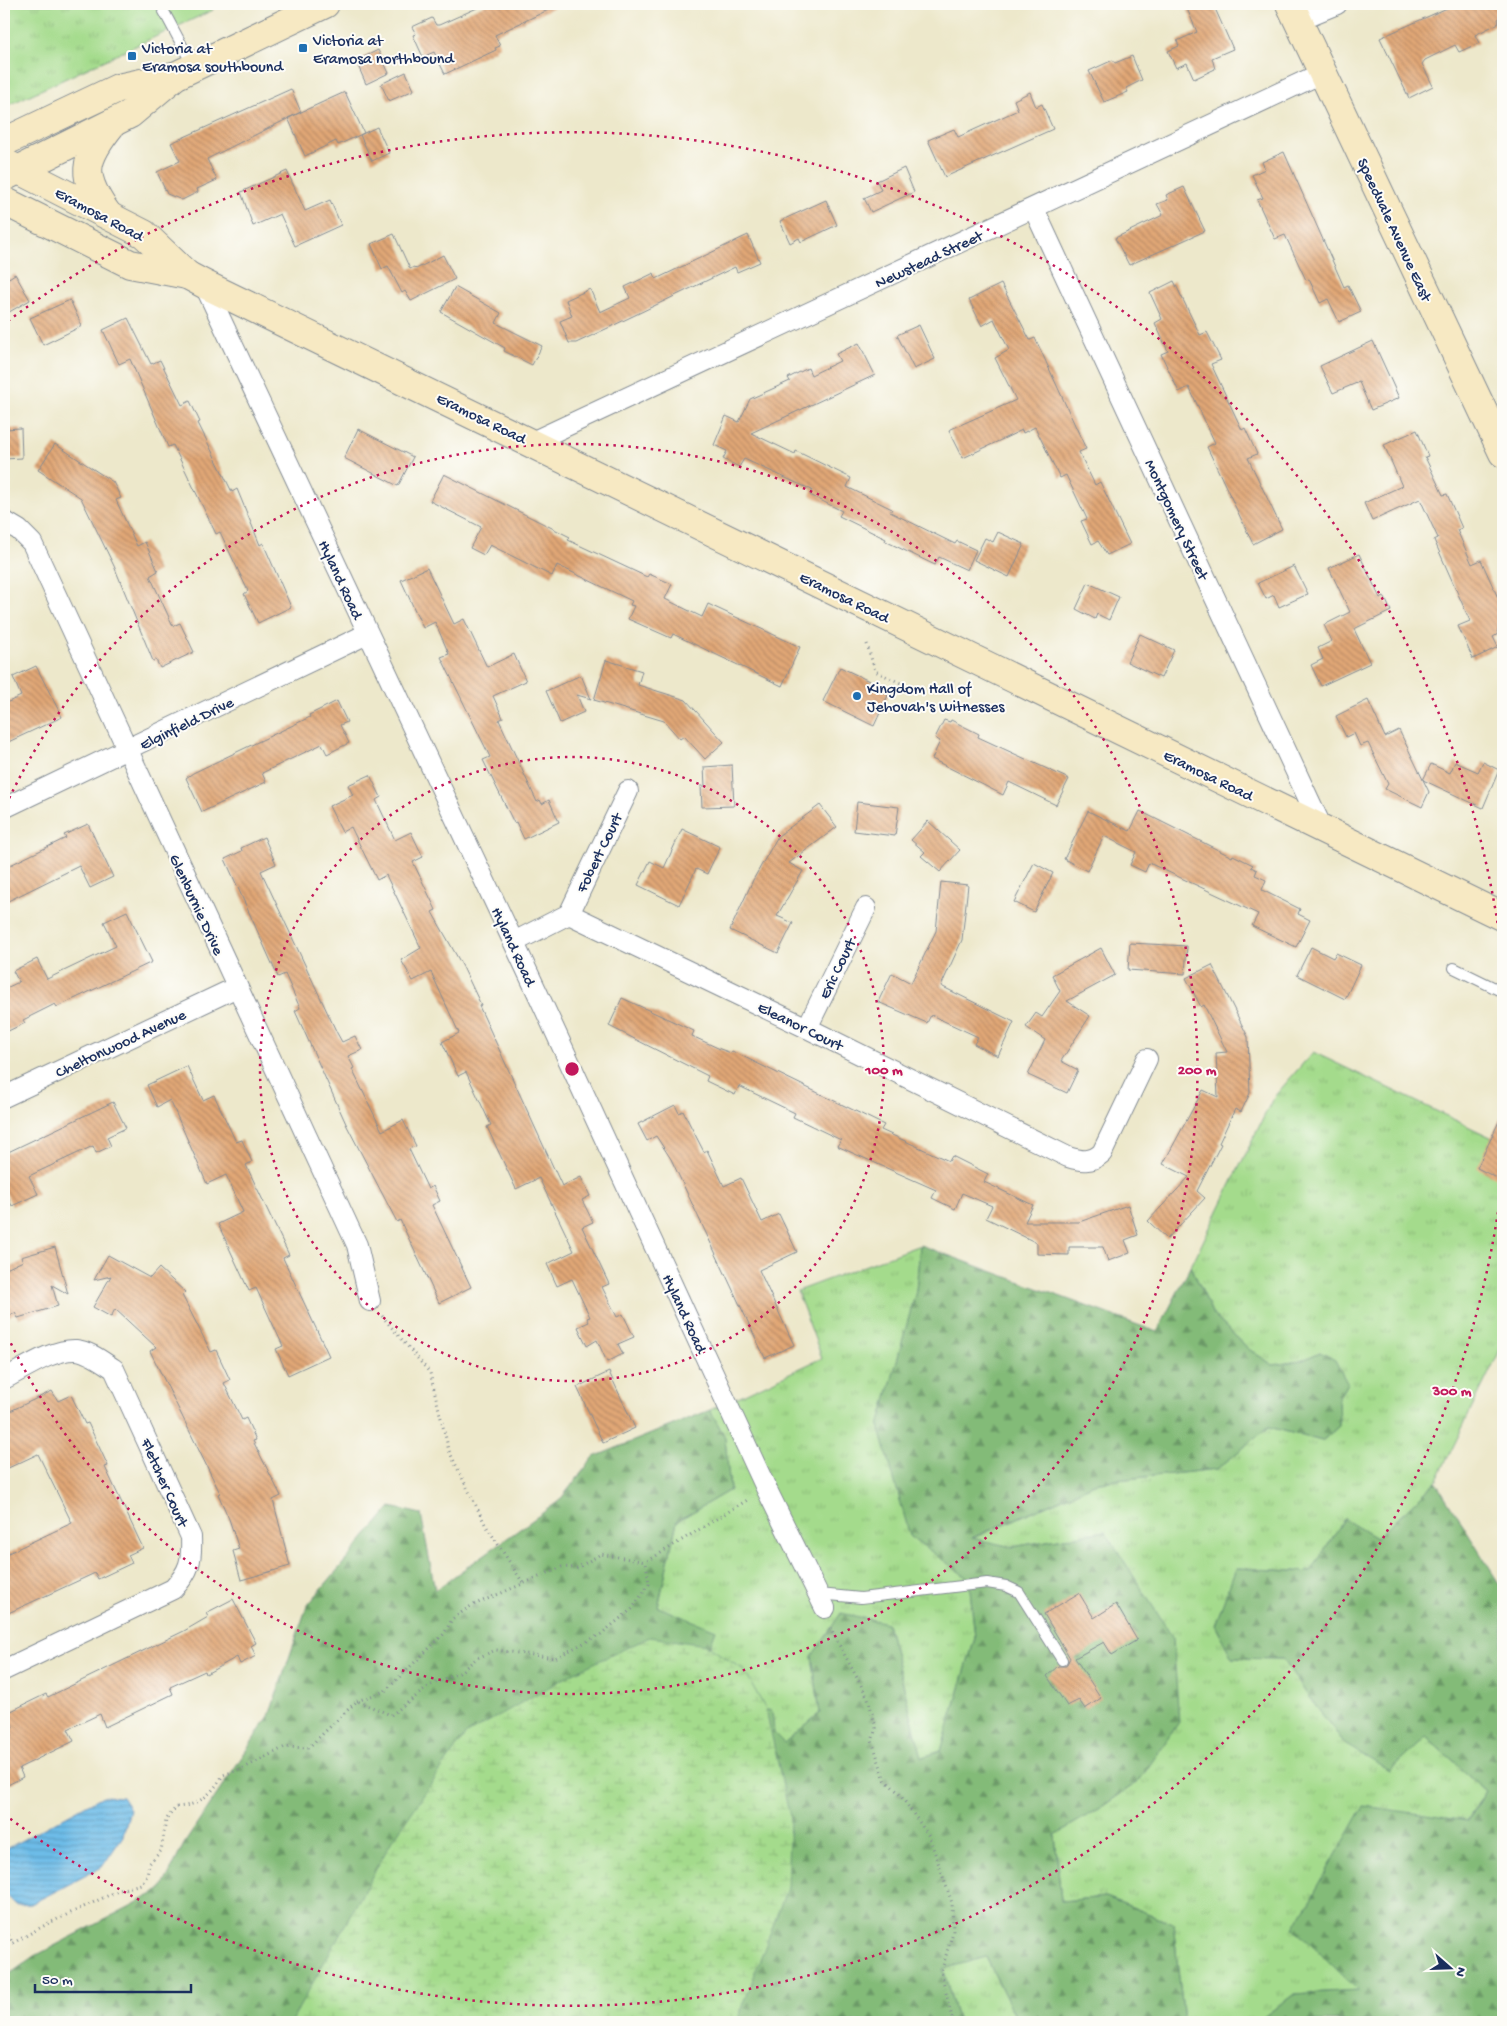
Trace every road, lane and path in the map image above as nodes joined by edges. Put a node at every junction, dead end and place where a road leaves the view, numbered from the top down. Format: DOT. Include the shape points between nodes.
graph roads {
  1 [pos="160,4"];
  2 [pos="325,4"];
  3 [pos="1337,4"];
  4 [pos="1294,12"];
  5 [pos="184,72"];
  6 [pos="1322,73"];
  7 [pos="113,123"];
  8 [pos="4,142"];
  9 [pos="9,170"];
  10 [pos="4,201"];
  11 [pos="1034,209"];
  12 [pos="108,215"];
  13 [pos="196,280"];
  14 [pos="532,442"];
  15 [pos="1503,453"];
  16 [pos="4,521"];
  17 [pos="367,634"];
  18 [pos="867,644"];
  19 [pos="920,692"];
  20 [pos="128,750"];
  21 [pos="628,790"];
  22 [pos="4,808"];
  23 [pos="1323,830"];
  24 [pos="866,908"];
  25 [pos="569,914"];
  26 [pos="1503,917"];
  27 [pos="514,942"];
  28 [pos="1454,968"];
  29 [pos="237,987"];
  30 [pos="1503,992"];
  31 [pos="807,1028"];
  32 [pos="1147,1059"];
  33 [pos="4,1097"];
  34 [pos="370,1301"];
  35 [pos="4,1379"];
  36 [pos="766,1488"];
  37 [pos="646,1562"];
  38 [pos="523,1583"];
  39 [pos="822,1601"];
  40 [pos="1062,1660"];
  41 [pos="4,1670"];
  42 [pos="358,1701"];
  43 [pos="4,1926"];
  44 [pos="12,1942"];
  45 [pos="4,1948"];
  46 [pos="953,2022"];
  1 -- 5 [label="lane"];
  2 -- 5 [label="main road"];
  3 -- 4 [label="street"];
  4 -- 6 [label="main road, Speedvale Avenue East"];
  5 -- 7 [label="main road" via="130,114"];
  5 -- 8 [label="main road" via="118,88"];
  6 -- 11 [label="street, Newstead Street"];
  6 -- 15 [label="main road, Speedvale Avenue East"];
  7 -- 9 [label="main road"];
  7 -- 12 [label="main road" via="95,144 88,162 92,193"];
  9 -- 12 [label="main road, Eramosa Road"];
  10 -- 13 [label="main road, Eramosa Road" via="130,264"];
  11 -- 14 [label="street, Newstead Street"];
  11 -- 23 [label="street, Montgomery Street"];
  12 -- 13 [label="main road, Eramosa Road" via="144,234"];
  13 -- 14 [label="main road, Eramosa Road"];
  13 -- 17 [label="street, Hyland Road"];
  14 -- 23 [label="main road, Eramosa Road"];
  16 -- 20 [label="street, Glenburnie Drive" via="32,543"];
  17 -- 20 [label="street, Elginfield Drive"];
  17 -- 27 [label="street, Hyland Road"];
  18 -- 19 [label="path" via="875,671"];
  20 -- 22 [label="street, Elginfield Drive"];
  20 -- 29 [label="street, Glenburnie Drive"];
  21 -- 25 [label="street, Fobert Court"];
  23 -- 26 [label="main road, Eramosa Road"];
  24 -- 31 [label="street, Eric Court"];
  25 -- 27 [label="street"];
  25 -- 31 [label="street, Eleanor Court"];
  27 -- 36 [label="street, Hyland Road"];
  28 -- 30 [label="lane"];
  29 -- 33 [label="street, Cheltonwood Avenue"];
  29 -- 34 [label="street, Glenburnie Drive" via="357,1245"];
  31 -- 32 [label="street, Eleanor Court" via="1068,1157 1083,1161 1096,1159 1102,1153"];
  34 -- 38 [label="path" via="430,1373 449,1452 485,1524"];
  35 -- 41 [label="street, Fletcher Court" via="56,1354 76,1350 114,1369 191,1537 192,1553 187,1574 173,1589"];
  36 -- 37 [label="path"];
  36 -- 39 [label="street, Hyland Road"];
  37 -- 38 [label="path" via="601,1554 577,1568 562,1567"];
  37 -- 42 [label="path" via="649,1584 632,1609 601,1634 555,1658 496,1650 477,1658 459,1673 431,1685 391,1715"];
  38 -- 42 [label="path" via="471,1606 452,1619 444,1634 385,1691"];
  39 -- 40 [label="lane" via="987,1583 1006,1586 1019,1592"];
  39 -- 46 [label="path" via="831,1632 868,1698 876,1728 872,1741 885,1780 898,1792 929,1836 952,1903 953,1932 941,1972"];
  42 -- 44 [label="path" via="308,1748 285,1747 223,1775 215,1789 198,1803 176,1807 166,1820 161,1851 149,1864 147,1876 141,1884 120,1890"];
  43 -- 44 [label="path"];
  44 -- 45 [label="path"];
}
